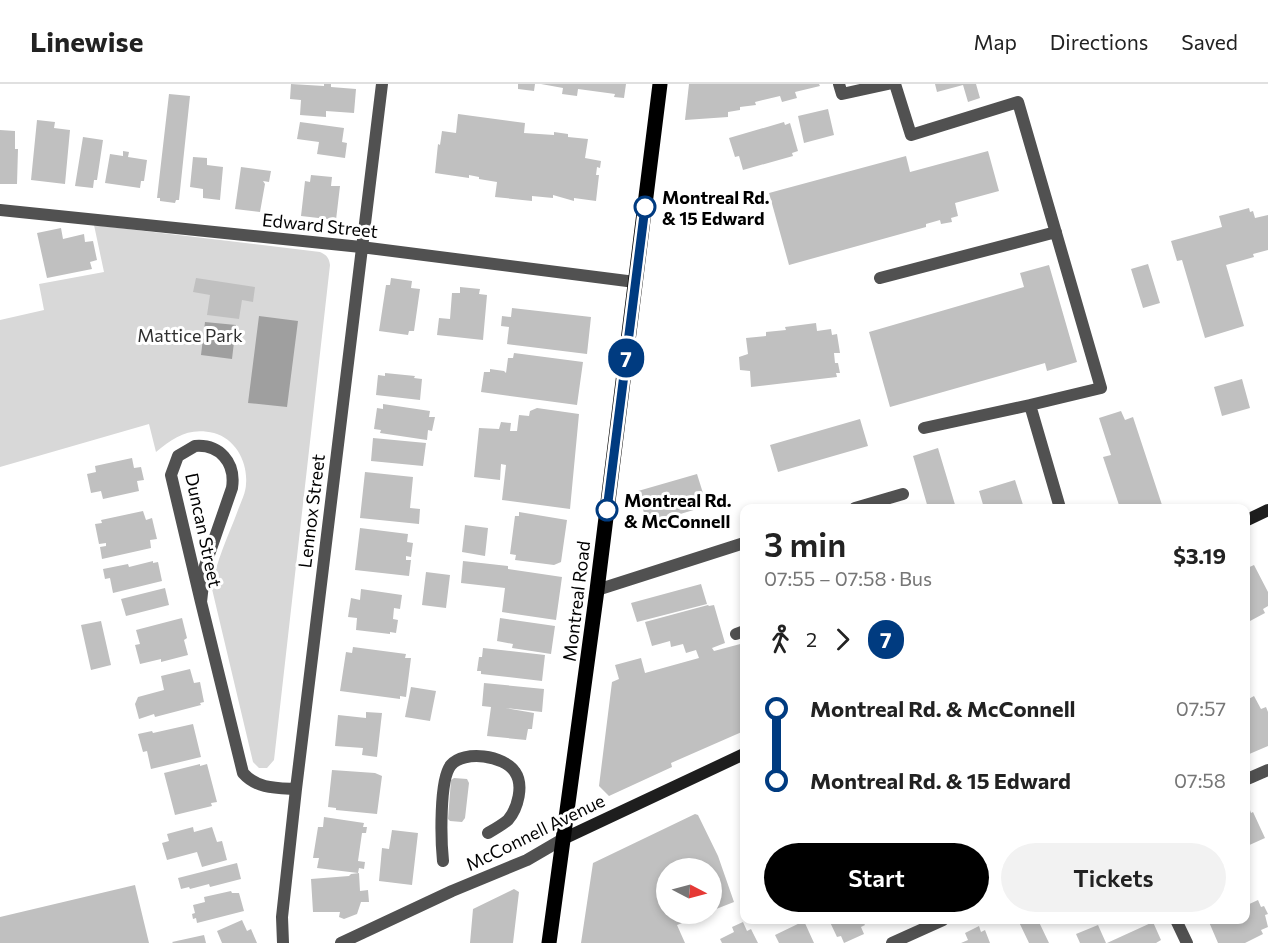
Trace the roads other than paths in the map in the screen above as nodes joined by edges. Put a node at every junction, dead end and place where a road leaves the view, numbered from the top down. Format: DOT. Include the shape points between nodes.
graph roads {
  1 [pos="382,84"];
  2 [pos="660,84"];
  3 [pos="839,84"];
  4 [pos="888,84"];
  5 [pos="895,84"];
  6 [pos="0,210"];
  7 [pos="1056,232"];
  8 [pos="362,247"];
  9 [pos="880,278"];
  10 [pos="635,282"];
  11 [pos="1030,405"];
  12 [pos="924,428"];
  13 [pos="903,494"];
  14 [pos="869,504"];
  15 [pos="1059,504"];
  16 [pos="1268,510"];
  17 [pos="1250,519"];
  18 [pos="740,544"];
  19 [pos="597,590"];
  20 [pos="201,602"];
  21 [pos="740,756"];
  22 [pos="1268,770"];
  23 [pos="1250,778"];
  24 [pos="296,789"];
  25 [pos="488,832"];
  26 [pos="563,839"];
  27 [pos="443,861"];
  28 [pos="934,924"];
  29 [pos="1178,924"];
  30 [pos="283,943"];
  31 [pos="341,943"];
  32 [pos="549,943"];
  33 [pos="892,943"];
  34 [pos="1187,943"];
  1 -- 8 [label="street, Lennox Street"];
  2 -- 10 [label="main road, Montreal Road"];
  3 -- 4 [label="street" via="842,94"];
  5 -- 7 [label="street" via="911,135 1018,102"];
  6 -- 8 [label="street, Edward Street"];
  7 -- 9 [label="street"];
  7 -- 11 [label="street" via="1101,388"];
  8 -- 10 [label="street, Edward Street"];
  8 -- 24 [label="street, Lennox Street"];
  10 -- 19 [label="main road, Montreal Road"];
  11 -- 12 [label="street"];
  11 -- 15 [label="street"];
  13 -- 14 [label="street"];
  16 -- 17 [label="main road"];
  18 -- 19 [label="street"];
  19 -- 26 [label="main road, Montreal Road"];
  20 -- 20 [label="street, Duncan Street" via="205,566 233,479 223,455 200,446 178,456 171,475"];
  20 -- 24 [label="street, Duncan Street" via="243,773 265,787"];
  21 -- 26 [label="main road, McConnell Avenue"];
  22 -- 23 [label="street"];
  24 -- 30 [label="street, Lennox Street" via="282,917"];
  25 -- 27 [label="street" via="509,818 518,799 518,780 507,764 466,756 450,766 445,782"];
  26 -- 31 [label="street, McConnell Avenue" via="527,860"];
  26 -- 32 [label="main road, Montreal Road"];
  28 -- 33 [label="street"];
  29 -- 34 [label="street"];
}
